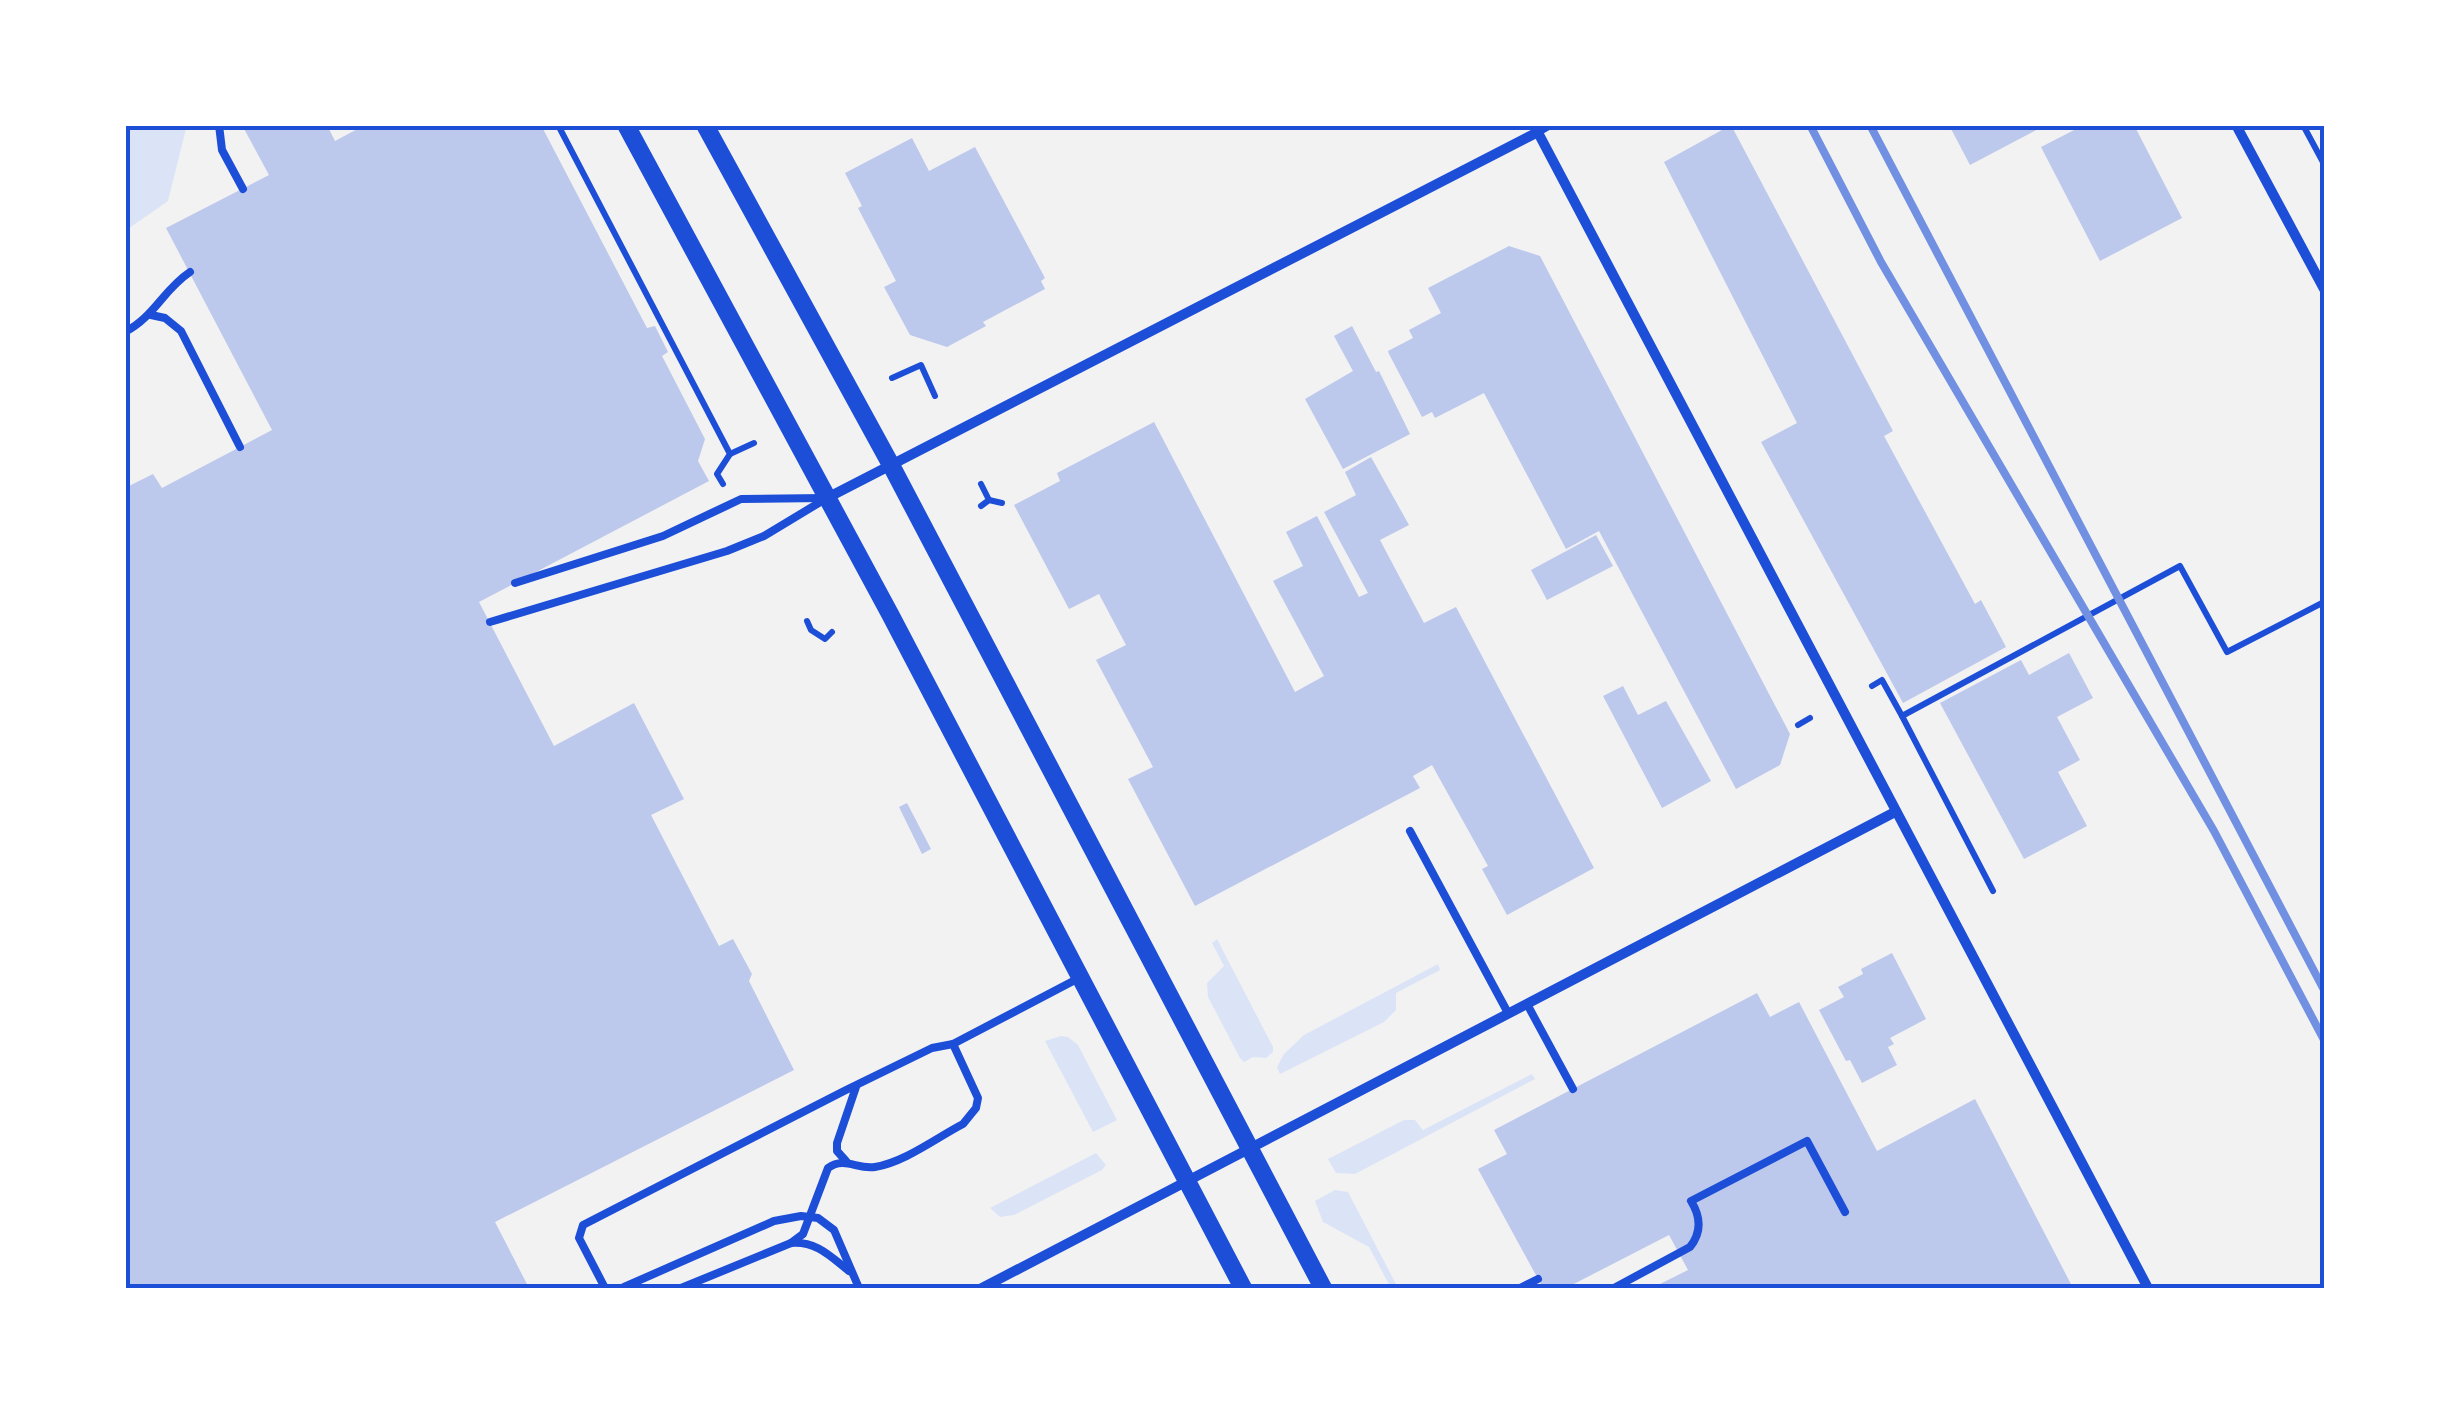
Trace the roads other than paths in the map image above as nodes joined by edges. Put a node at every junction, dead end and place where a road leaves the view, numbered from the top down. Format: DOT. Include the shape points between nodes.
graph roads {
  1 [pos="218,125"];
  2 [pos="626,125"];
  3 [pos="704,125"];
  4 [pos="1550,125"];
  5 [pos="2236,125"];
  6 [pos="1536,128"];
  7 [pos="243,189"];
  8 [pos="190,272"];
  9 [pos="2324,289"];
  10 [pos="151,315"];
  11 [pos="125,332"];
  12 [pos="240,446"];
  13 [pos="891,466"];
  14 [pos="827,498"];
  15 [pos="515,583"];
  16 [pos="490,622"];
  17 [pos="1896,812"];
  18 [pos="1410,831"];
  19 [pos="1079,978"];
  20 [pos="1527,1004"];
  21 [pos="1508,1014"];
  22 [pos="953,1044"];
  23 [pos="856,1086"];
  24 [pos="1573,1089"];
  25 [pos="1250,1148"];
  26 [pos="846,1161"];
  27 [pos="1185,1182"];
  28 [pos="1845,1212"];
  29 [pos="810,1216"];
  30 [pos="791,1243"];
  31 [pos="849,1271"];
  32 [pos="1538,1278"];
  33 [pos="624,1287"];
  34 [pos="604,1288"];
  35 [pos="681,1288"];
  36 [pos="859,1288"];
  37 [pos="982,1288"];
  38 [pos="1243,1288"];
  39 [pos="1323,1288"];
  40 [pos="1520,1288"];
  41 [pos="1614,1288"];
  42 [pos="2148,1288"];
  1 -- 7 [label="lane" via="222,150"];
  2 -- 14 [label="street"];
  3 -- 13 [label="street"];
  4 -- 6 [label="lane"];
  5 -- 9 [label="street"];
  6 -- 13 [label="street"];
  6 -- 17 [label="street"];
  8 -- 10 [label="lane"];
  10 -- 11 [label="lane"];
  10 -- 12 [label="lane" via="180,331"];
  13 -- 14 [label="street"];
  13 -- 25 [label="street"];
  14 -- 15 [label="lane" via="741,499 663,536"];
  14 -- 16 [label="lane" via="727,552"];
  14 -- 19 [label="street"];
  17 -- 20 [label="street"];
  17 -- 42 [label="street"];
  18 -- 21 [label="lane"];
  19 -- 22 [label="lane"];
  19 -- 27 [label="street"];
  20 -- 21 [label="street"];
  20 -- 24 [label="lane"];
  21 -- 25 [label="street"];
  22 -- 23 [label="lane"];
  22 -- 26 [label="lane" via="978,1098 972,1116 886,1163 864,1168"];
  23 -- 26 [label="lane" via="837,1143"];
  23 -- 34 [label="lane" via="583,1225 579,1238"];
  25 -- 27 [label="street"];
  25 -- 39 [label="street"];
  26 -- 29 [label="lane" via="828,1168"];
  27 -- 37 [label="street"];
  27 -- 38 [label="street"];
  28 -- 41 [label="lane" via="1807,1141 1692,1201 1700,1221 1690,1247"];
  29 -- 30 [label="lane"];
  29 -- 31 [label="lane" via="834,1230"];
  29 -- 33 [label="lane" via="774,1221"];
  30 -- 31 [label="lane" via="818,1247"];
  30 -- 35 [label="lane"];
  31 -- 36 [label="lane"];
  32 -- 40 [label="lane"];
}
